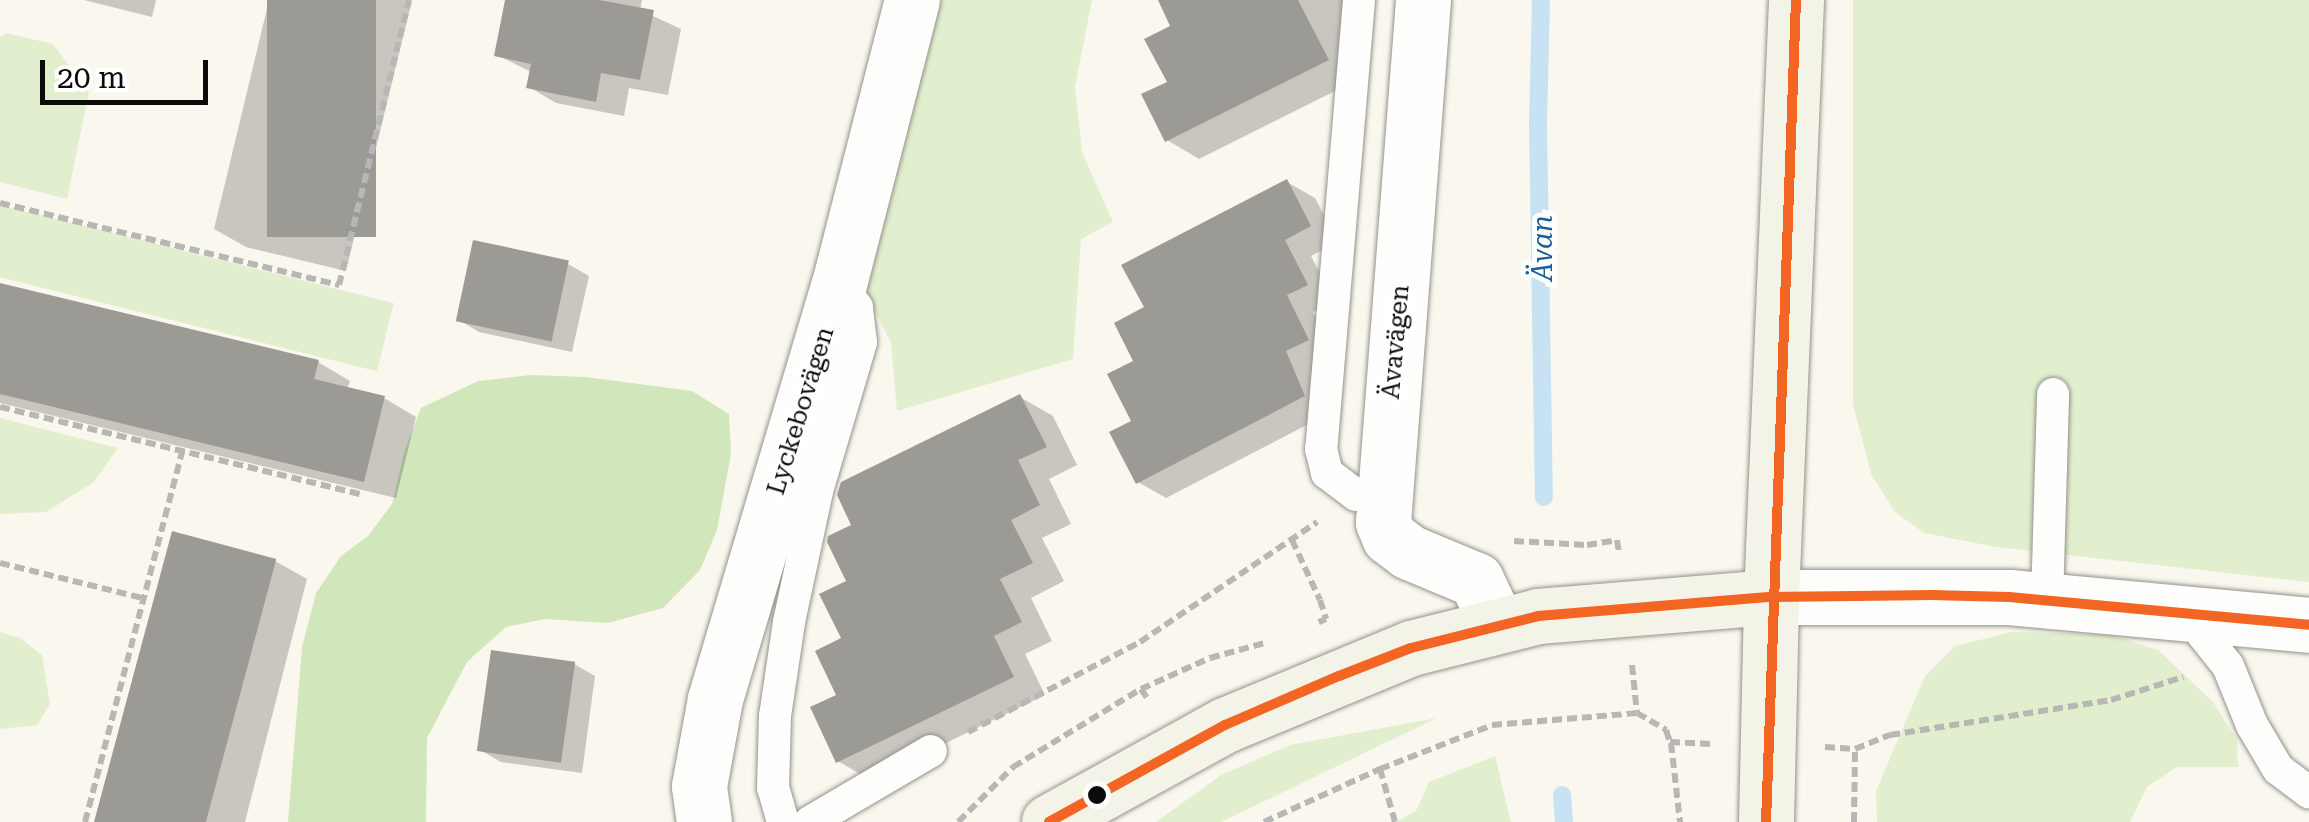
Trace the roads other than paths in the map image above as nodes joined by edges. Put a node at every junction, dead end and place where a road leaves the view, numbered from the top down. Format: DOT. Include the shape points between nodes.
graph roads {
  1 [pos="912,0"];
  2 [pos="1359,0"];
  3 [pos="1424,0"];
  4 [pos="1796,0"];
  5 [pos="839,284"];
  6 [pos="2054,394"];
  7 [pos="1371,496"];
  8 [pos="1771,597"];
  9 [pos="2047,601"];
  10 [pos="2185,612"];
  11 [pos="1497,624"];
  12 [pos="2309,625"];
  13 [pos="932,751"];
  14 [pos="2309,792"];
  15 [pos="704,822"];
  16 [pos="782,822"];
  17 [pos="810,822"];
  18 [pos="1050,822"];
  19 [pos="1766,822"];
  1 -- 5 [label="street, Lyckebovägen"];
  2 -- 7 [label="lane" via="1321,449 1327,472"];
  3 -- 7 [label="street, Ävavägen"];
  4 -- 8 [label="street"];
  5 -- 15 [label="street, Lyckebovägen" via="715,699 699,786"];
  5 -- 16 [label="lane" via="857,307 861,342 817,491 789,622 772,788"];
  6 -- 9 [label="lane"];
  7 -- 11 [label="street, Ävavägen" via="1389,537 1476,580"];
  8 -- 9 [label="street"];
  8 -- 11 [label="street"];
  8 -- 19 [label="street"];
  9 -- 10 [label="street"];
  10 -- 12 [label="street"];
  10 -- 14 [label="lane" via="2228,666 2278,769"];
  11 -- 18 [label="street" via="1411,648 1225,725"];
  13 -- 17 [label="lane"];
}
